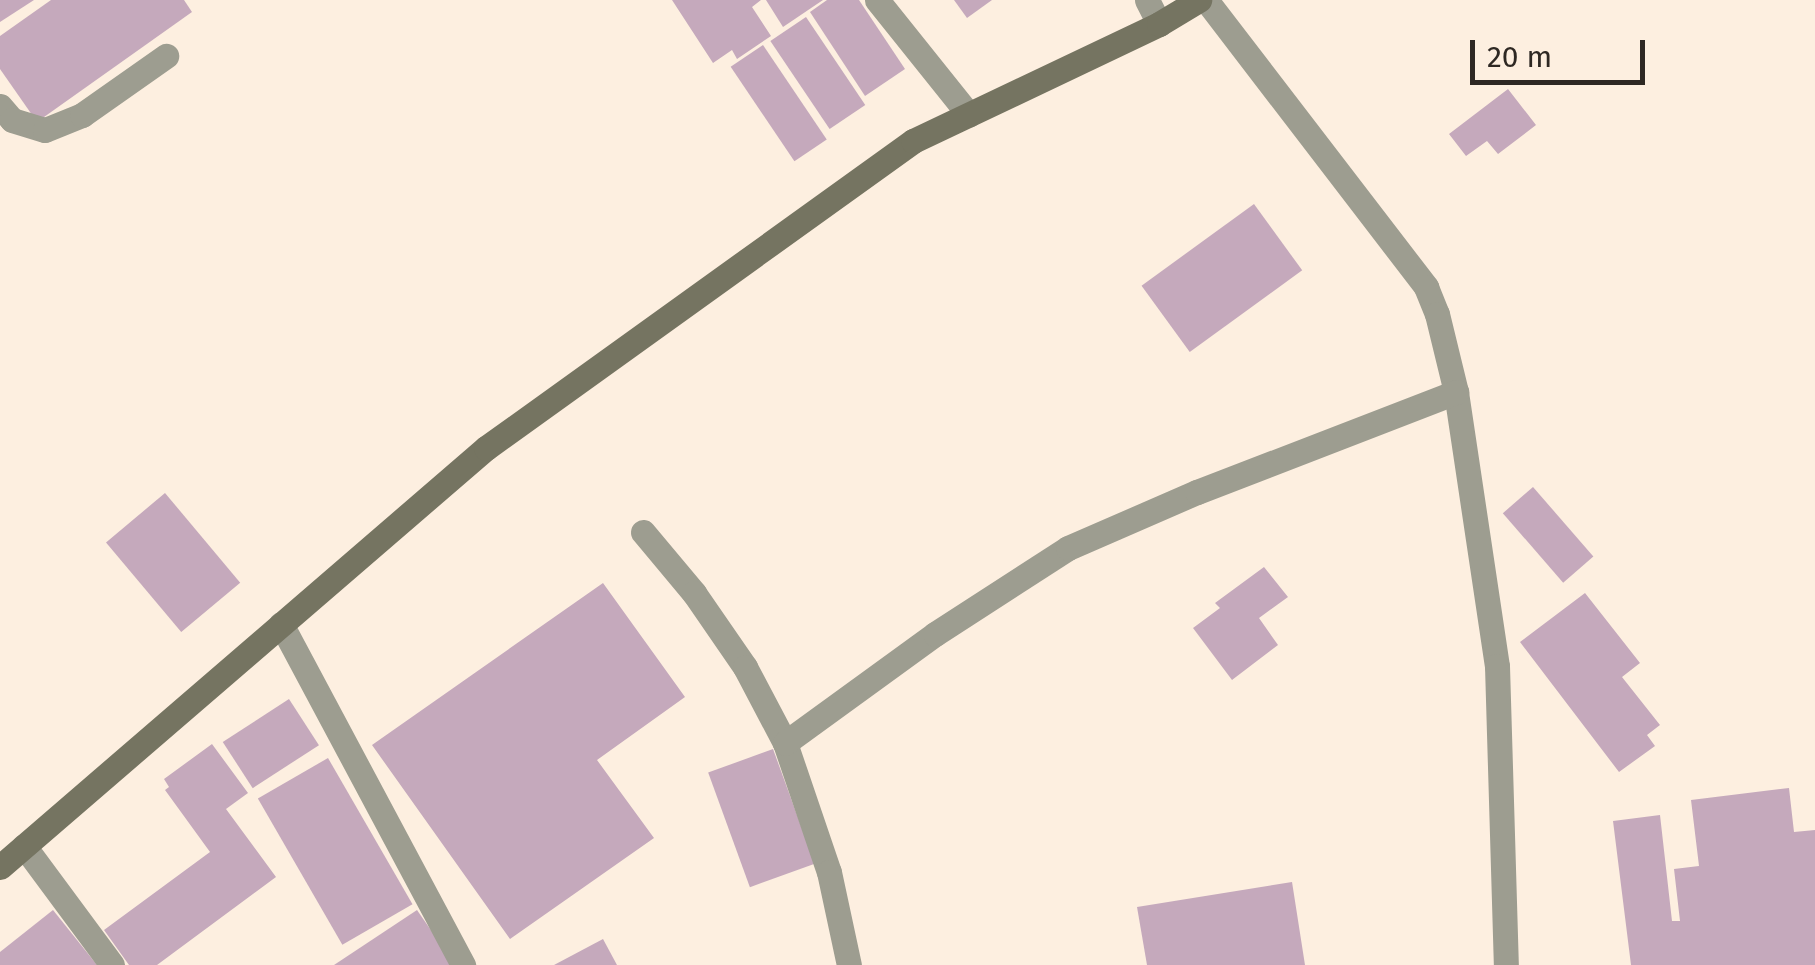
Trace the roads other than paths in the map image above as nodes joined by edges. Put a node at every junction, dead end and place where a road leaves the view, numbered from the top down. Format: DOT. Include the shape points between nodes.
graph roads {
  1 [pos="877,0"];
  2 [pos="1146,0"];
  3 [pos="1202,0"];
  4 [pos="1159,24"];
  5 [pos="166,56"];
  6 [pos="0,106"];
  7 [pos="969,114"];
  8 [pos="1456,392"];
  9 [pos="644,532"];
  10 [pos="281,624"];
  11 [pos="785,744"];
  12 [pos="24,846"];
  13 [pos="0,867"];
  14 [pos="112,965"];
  15 [pos="463,965"];
  16 [pos="849,965"];
  17 [pos="1506,965"];
  1 -- 7 [label="street"];
  2 -- 4 [label="street"];
  3 -- 4 [label="street"];
  3 -- 8 [label="street" via="1426,287"];
  4 -- 7 [label="street"];
  5 -- 6 [label="street" via="82,115 45,130 12,120"];
  7 -- 10 [label="street" via="913,141 486,448"];
  8 -- 11 [label="street" via="1068,548 935,634"];
  8 -- 17 [label="street" via="1497,666"];
  9 -- 11 [label="street" via="735,652"];
  10 -- 12 [label="street"];
  10 -- 15 [label="street"];
  11 -- 16 [label="street" via="829,872"];
  12 -- 13 [label="street"];
  12 -- 14 [label="street"];
}
